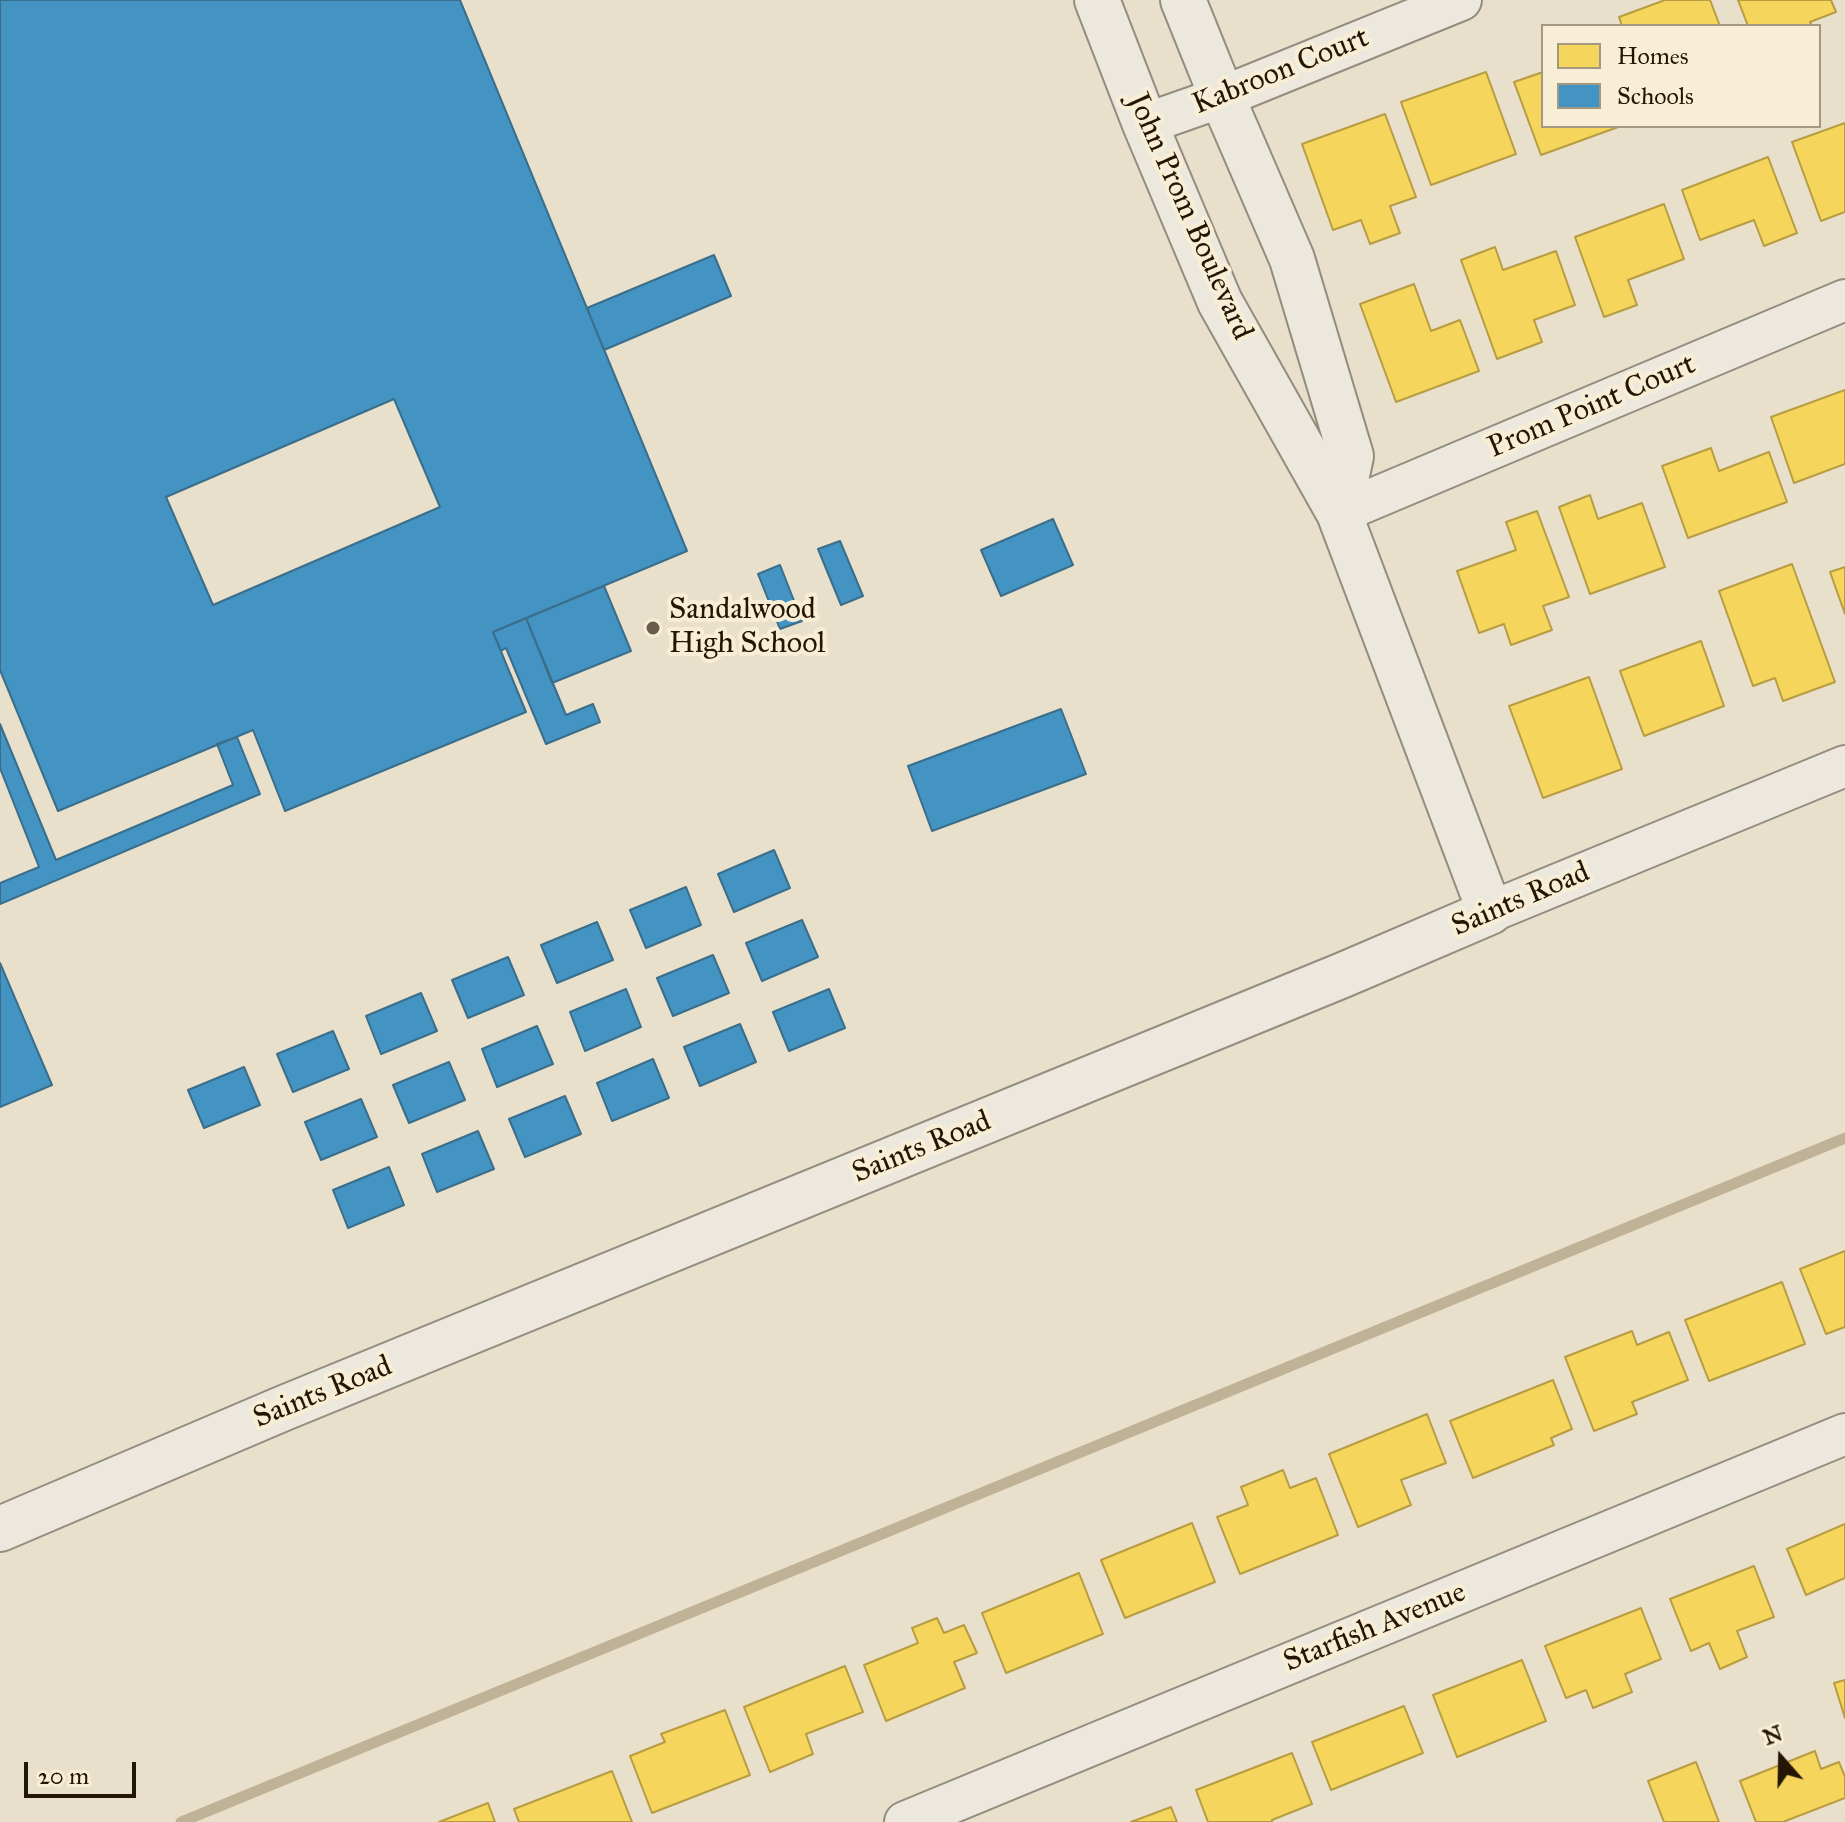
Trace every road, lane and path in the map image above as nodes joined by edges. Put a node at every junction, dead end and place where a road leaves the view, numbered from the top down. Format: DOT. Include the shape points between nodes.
graph roads {
  1 [pos="1097,0"];
  2 [pos="1183,0"];
  3 [pos="1461,0"];
  4 [pos="1222,97"];
  5 [pos="1145,124"];
  6 [pos="1845,300"];
  7 [pos="1339,513"];
  8 [pos="1845,766"];
  9 [pos="1490,912"];
  10 [pos="1845,1434"];
  11 [pos="0,1529"];
  12 [pos="905,1822"];
  1 -- 5 [label="street, John Prom Boulevard"];
  2 -- 4 [label="street"];
  3 -- 4 [label="street, Kabroon Court"];
  4 -- 5 [label="street, Kabroon Court"];
  4 -- 7 [label="street" via="1292,259 1351,456"];
  5 -- 7 [label="street, John Prom Boulevard" via="1220,302"];
  6 -- 7 [label="street, Prom Point Court"];
  7 -- 9 [label="street, John Prom Boulevard"];
  8 -- 9 [label="street, Saints Road"];
  9 -- 11 [label="street, Saints Road"];
  10 -- 12 [label="street, Starfish Avenue"];
}
